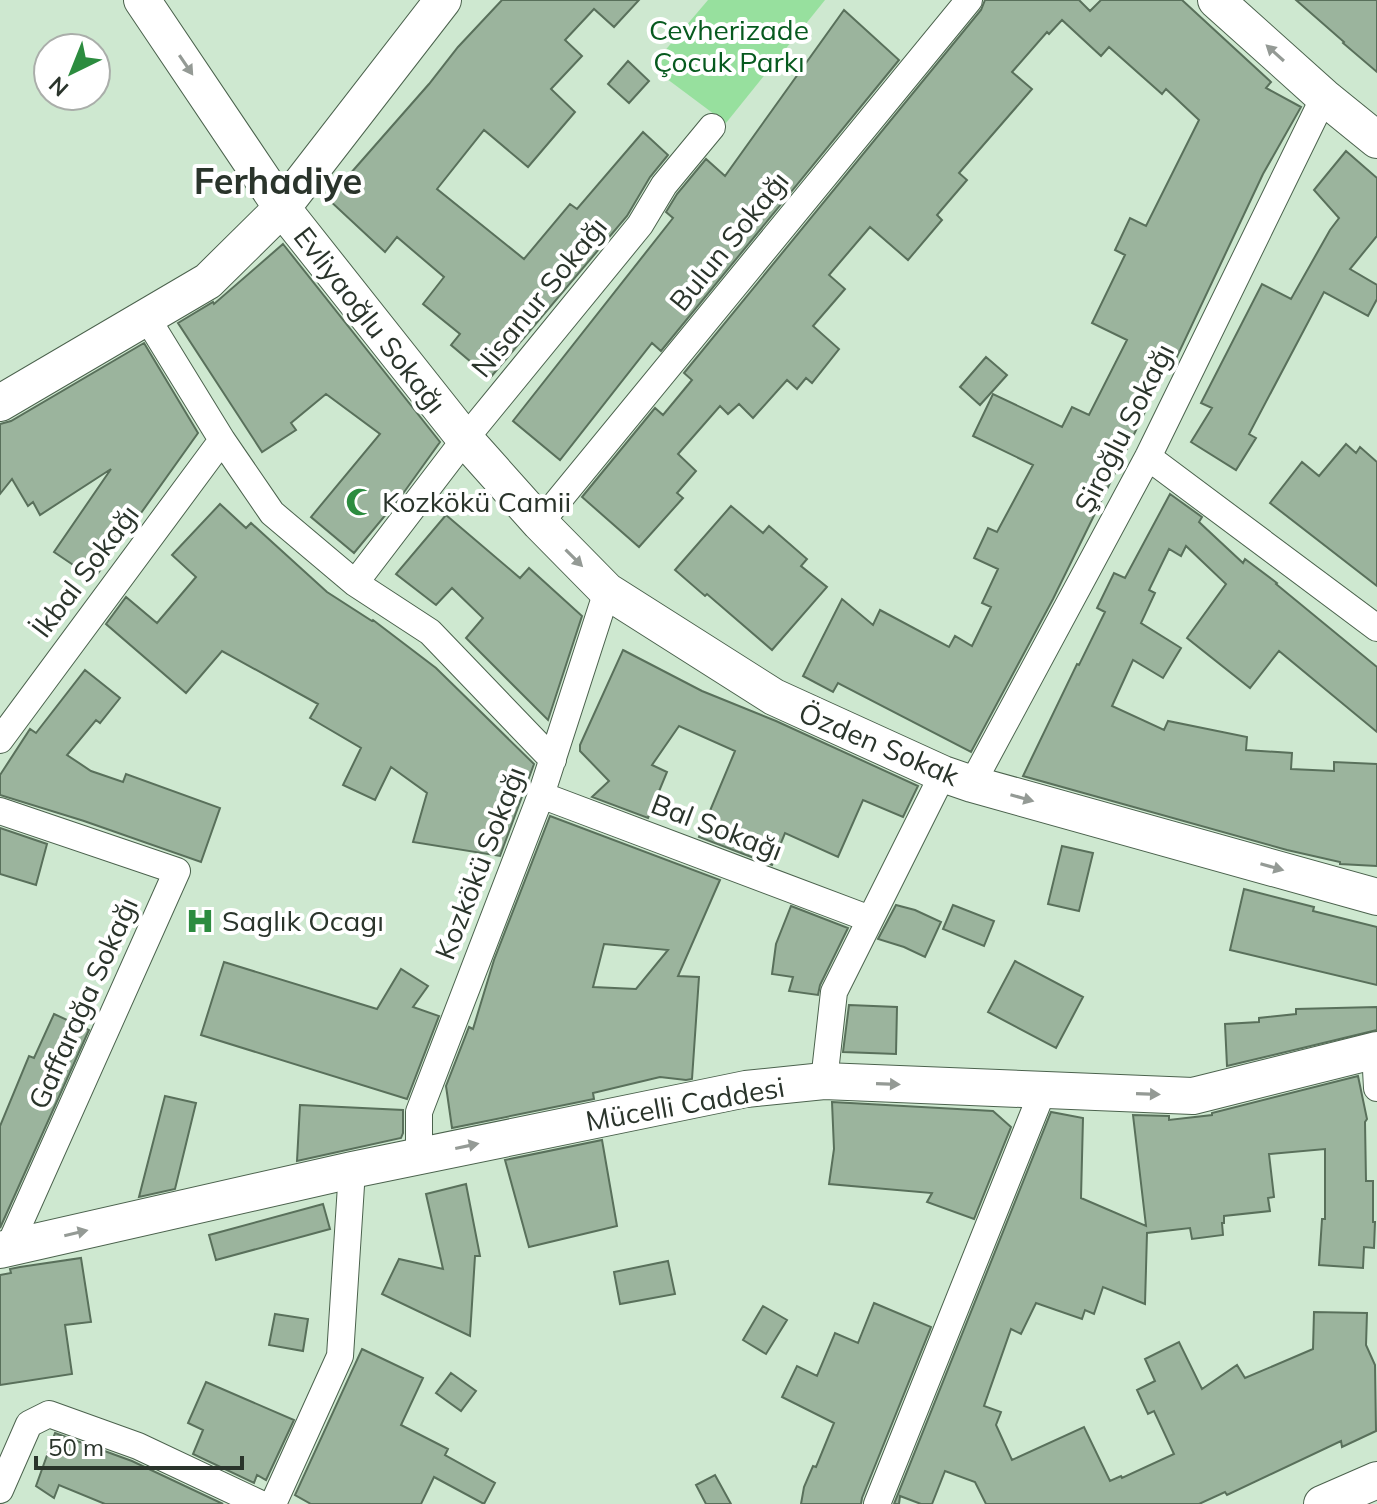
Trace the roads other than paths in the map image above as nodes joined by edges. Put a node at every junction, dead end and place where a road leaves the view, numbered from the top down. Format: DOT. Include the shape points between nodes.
graph roads {
  1 [pos="142,0"];
  2 [pos="443,0"];
  3 [pos="969,0"];
  4 [pos="1216,0"];
  5 [pos="1324,97"];
  6 [pos="712,127"];
  7 [pos="1377,140"];
  8 [pos="282,208"];
  9 [pos="147,318"];
  10 [pos="0,403"];
  11 [pos="465,439"];
  12 [pos="222,440"];
  13 [pos="1148,457"];
  14 [pos="540,523"];
  15 [pos="355,583"];
  16 [pos="607,591"];
  17 [pos="1377,628"];
  18 [pos="0,740"];
  19 [pos="553,760"];
  20 [pos="958,779"];
  21 [pos="541,795"];
  22 [pos="0,811"];
  23 [pos="1377,897"];
  24 [pos="870,919"];
  25 [pos="1376,1051"];
  26 [pos="824,1081"];
  27 [pos="1377,1088"];
  28 [pos="1043,1090"];
  29 [pos="419,1156"];
  30 [pos="352,1170"];
  31 [pos="4,1249"];
  32 [pos="1377,1480"];
  33 [pos="0,1490"];
  34 [pos="261,1504"];
  35 [pos="273,1504"];
  36 [pos="877,1504"];
  37 [pos="1322,1504"];
  1 -- 8 [label="main road, Evliyaoğlu Sokağı, one-way"];
  2 -- 8 [label="main road"];
  3 -- 14 [label="street, Bulun Sokağı"];
  5 -- 4 [label="main road, one-way"];
  5 -- 7 [label="main road"];
  5 -- 13 [label="street, Şiroğlu Sokağı"];
  6 -- 11 [label="street, Nisanur Sokağı" via="664,185 640,225"];
  8 -- 9 [label="main road" via="208,281"];
  8 -- 11 [label="main road, Evliyaoğlu Sokağı"];
  9 -- 10 [label="main road"];
  9 -- 12 [label="street"];
  11 -- 14 [label="main road, Özden Sokak"];
  11 -- 15 [label="street, Nisanur Sokağı"];
  12 -- 15 [label="street" via="272,513"];
  12 -- 18 [label="street, İkbal Sokağı"];
  13 -- 17 [label="street"];
  13 -- 20 [label="street, Şiroğlu Sokağı"];
  14 -- 16 [label="main road, Özden Sokak, one-way"];
  15 -- 19 [label="street" via="430,632"];
  16 -- 19 [label="street, Kozkökü Sokağı"];
  16 -- 20 [label="main road, Özden Sokak" via="774,697"];
  19 -- 21 [label="street, Kozkökü Sokağı"];
  20 -- 23 [label="main road, Özden Sokak, one-way"];
  20 -- 24 [label="street, Şiroğlu Sokağı"];
  21 -- 24 [label="street, Bal Sokağı"];
  21 -- 29 [label="street, Kozkökü Sokağı" via="419,1112"];
  22 -- 31 [label="street, Gaffarağa Sokağı" via="177,871"];
  24 -- 26 [label="street, Şiroğlu Sokağı" via="834,992"];
  25 -- 27 [label="street"];
  28 -- 25 [label="main road, Mücelli Caddesi, one-way" via="1193,1096"];
  26 -- 28 [label="main road, Mücelli Caddesi, one-way"];
  29 -- 26 [label="main road, Mücelli Caddesi, one-way" via="746,1089"];
  28 -- 36 [label="street"];
  29 -- 30 [label="main road, Mücelli Caddesi"];
  31 -- 30 [label="main road, Mücelli Caddesi, one-way"];
  30 -- 35 [label="street" via="340,1356"];
  32 -- 37 [label="main road"];
  33 -- 34 [label="street" via="29,1424 49,1414 138,1446"];
}
